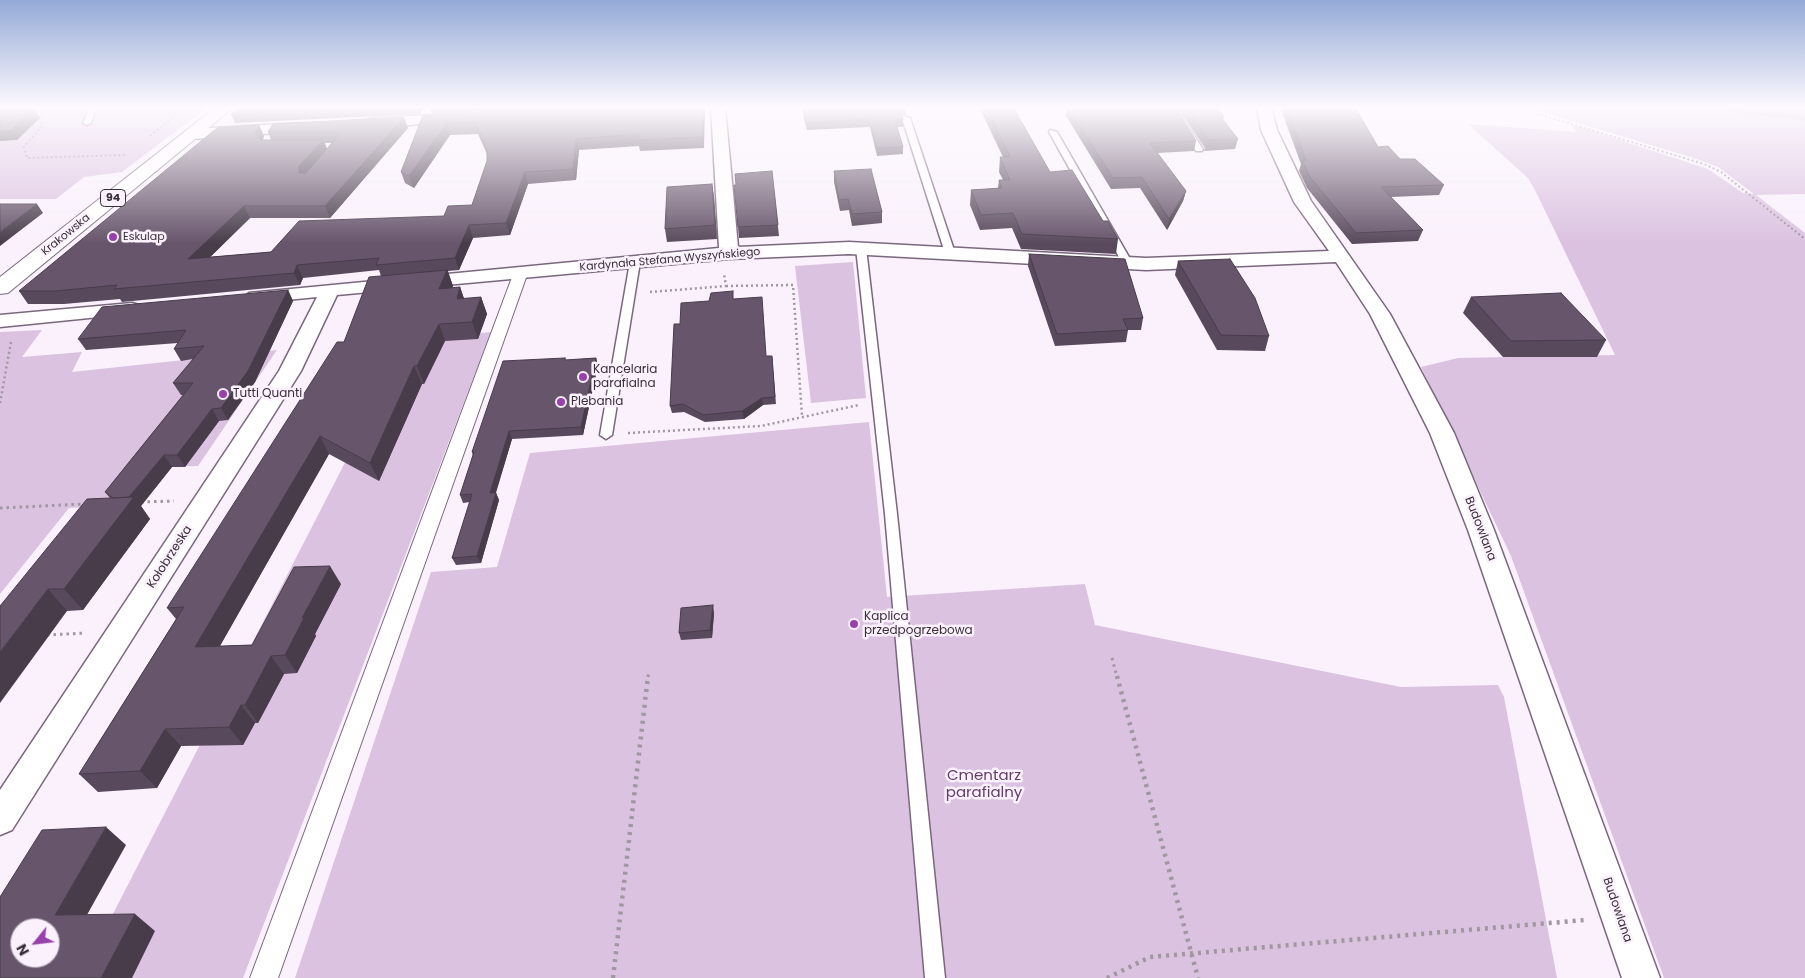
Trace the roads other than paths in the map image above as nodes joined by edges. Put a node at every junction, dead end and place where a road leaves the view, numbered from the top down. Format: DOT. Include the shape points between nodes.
graph roads {
  1 [pos="169,153"];
  2 [pos="720,153"];
  3 [pos="917,153"];
  4 [pos="1065,153"];
  5 [pos="1279,153"];
  6 [pos="861,248"];
  7 [pos="950,253"];
  8 [pos="725,254"];
  9 [pos="1341,256"];
  10 [pos="635,262"];
  11 [pos="1128,264"];
  12 [pos="521,272"];
  13 [pos="0,288"];
  14 [pos="330,290"];
  15 [pos="234,299"];
  16 [pos="147,308"];
  17 [pos="8,321"];
  18 [pos="606,435"];
  19 [pos="0,819"];
  20 [pos="264,978"];
  21 [pos="935,978"];
  22 [pos="1641,978"];
  1 -- 13 [label="main road, Krakowska / 94"];
  2 -- 8 [label="street"];
  3 -- 7 [label="lane"];
  4 -- 11 [label="lane"];
  5 -- 9 [label="street, Budowlana" via="1312,217"];
  6 -- 7 [label="street, Kardynała Stefana Wyszyńskiego"];
  6 -- 8 [label="street, Kardynała Stefana Wyszyńskiego"];
  6 -- 21 [label="lane" via="892,523"];
  7 -- 11 [label="street, Kardynała Stefana Wyszyńskiego"];
  8 -- 10 [label="street, Kardynała Stefana Wyszyńskiego"];
  9 -- 11 [label="street, Kardynała Stefana Wyszyńskiego"];
  9 -- 22 [label="street, Budowlana" via="1380,314 1442,433 1488,548"];
  10 -- 12 [label="street, Kardynała Stefana Wyszyńskiego"];
  10 -- 18 [label="lane"];
  12 -- 14 [label="street, Kardynała Stefana Wyszyńskiego"];
  12 -- 20 [label="street"];
  14 -- 15 [label="street, Kardynała Stefana Wyszyńskiego"];
  14 -- 19 [label="street, Kołobrzeska" via="290,371"];
  16 -- 17 [label="street"];
}
